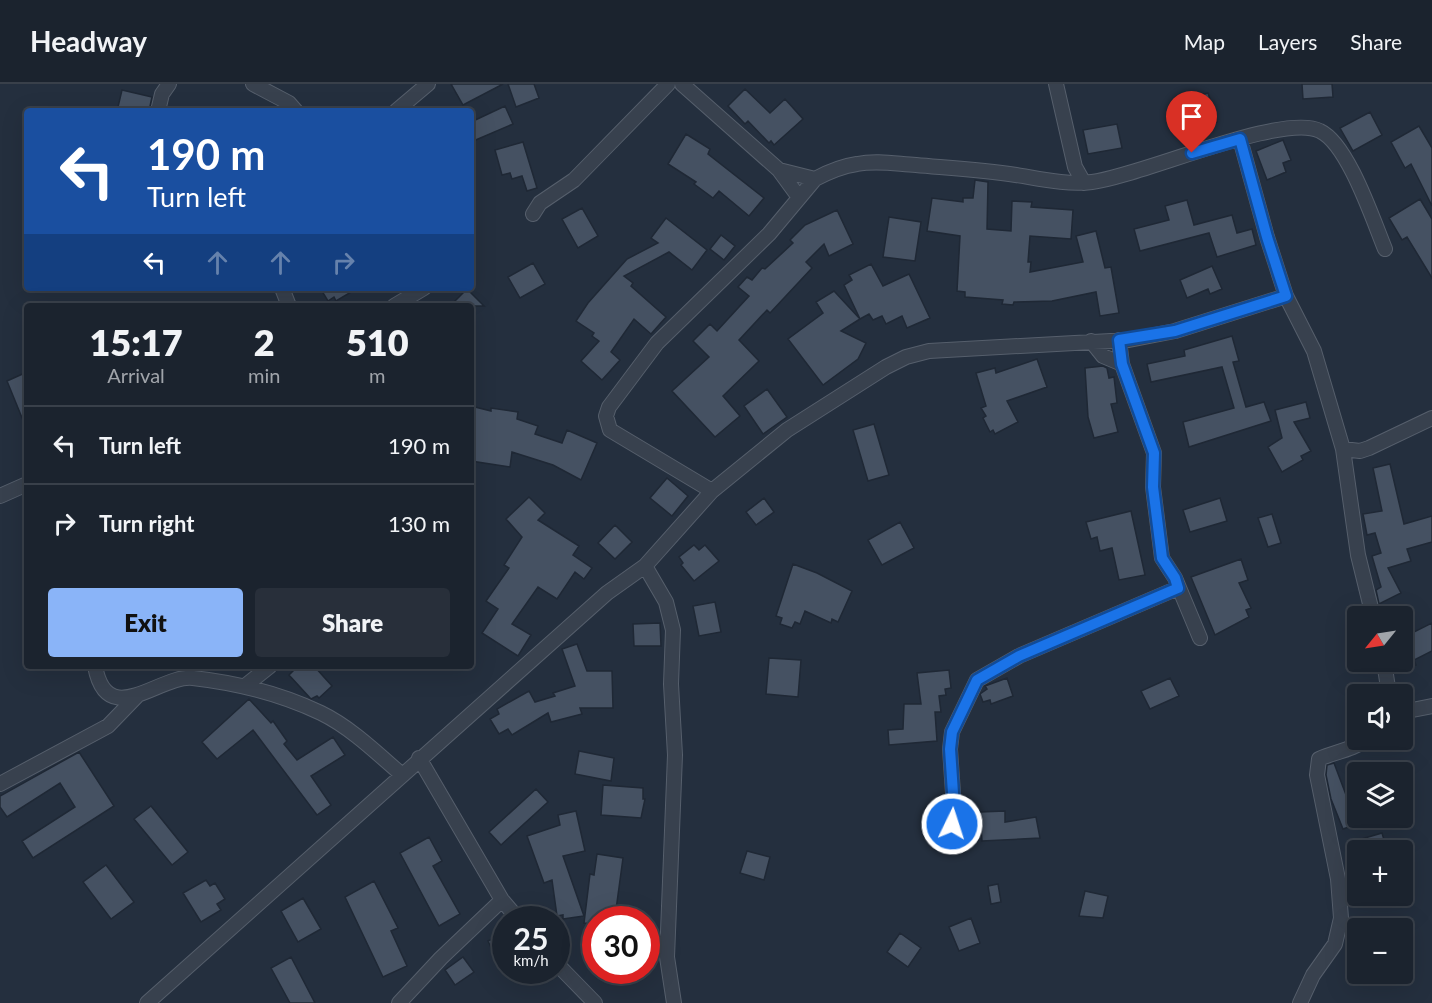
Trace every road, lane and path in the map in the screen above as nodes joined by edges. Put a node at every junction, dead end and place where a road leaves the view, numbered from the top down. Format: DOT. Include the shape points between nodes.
graph roads {
  1 [pos="169,84"];
  2 [pos="253,84"];
  3 [pos="428,84"];
  4 [pos="668,84"];
  5 [pos="681,84"];
  6 [pos="1056,84"];
  7 [pos="159,108"];
  8 [pos="294,108"];
  9 [pos="400,108"];
  10 [pos="1240,139"];
  11 [pos="1075,167"];
  12 [pos="779,170"];
  13 [pos="815,179"];
  14 [pos="1062,182"];
  15 [pos="1084,183"];
  16 [pos="798,196"];
  17 [pos="532,214"];
  18 [pos="1385,249"];
  19 [pos="419,291"];
  20 [pos="1286,296"];
  21 [pos="399,303"];
  22 [pos="1119,340"];
  23 [pos="1091,341"];
  24 [pos="1122,364"];
  25 [pos="1432,418"];
  26 [pos="1343,449"];
  27 [pos="24,485"];
  28 [pos="712,491"];
  29 [pos="0,496"];
  30 [pos="645,566"];
  31 [pos="1178,588"];
  32 [pos="1371,606"];
  33 [pos="1200,638"];
  34 [pos="96,669"];
  35 [pos="266,669"];
  36 [pos="245,686"];
  37 [pos="138,695"];
  38 [pos="1432,706"];
  39 [pos="1413,710"];
  40 [pos="1347,749"];
  41 [pos="419,758"];
  42 [pos="401,774"];
  43 [pos="0,784"];
  44 [pos="952,824"];
  45 [pos="502,900"];
  46 [pos="507,906"];
  47 [pos="570,977"];
  48 [pos="147,1003"];
  49 [pos="399,1003"];
  50 [pos="596,1003"];
  51 [pos="674,1003"];
  52 [pos="1300,1003"];
  1 -- 7 [label="street"];
  2 -- 8 [label="street"];
  3 -- 9 [label="street"];
  4 -- 17 [label="street" via="574,180 540,203"];
  5 -- 12 [label="street"];
  6 -- 11 [label="street"];
  10 -- 15 [label="street"];
  10 -- 18 [label="street" via="1302,126 1321,131 1337,146 1355,176"];
  10 -- 20 [label="street"];
  11 -- 14 [label="street"];
  11 -- 15 [label="street"];
  12 -- 13 [label="street"];
  12 -- 16 [label="street"];
  13 -- 14 [label="street" via="859,163 880,162"];
  13 -- 16 [label="street"];
  14 -- 15 [label="street"];
  16 -- 28 [label="street" via="769,234 657,343 606,416 609,430"];
  19 -- 21 [label="street"];
  20 -- 22 [label="street" via="1175,331"];
  20 -- 26 [label="street" via="1314,351"];
  22 -- 23 [label="street"];
  22 -- 24 [label="street"];
  23 -- 24 [label="street" via="1103,356"];
  23 -- 28 [label="street" via="929,351 906,357 820,407"];
  24 -- 31 [label="street" via="1154,453 1153,487 1160,548"];
  25 -- 26 [label="street" via="1369,448"];
  26 -- 32 [label="street" via="1358,555"];
  27 -- 29 [label="street"];
  28 -- 30 [label="street"];
  30 -- 41 [label="street" via="607,593"];
  30 -- 51 [label="street" via="666,602 673,630 675,755 667,957"];
  31 -- 33 [label="street"];
  31 -- 44 [label="street" via="1019,656 977,680 952,732"];
  34 -- 37 [label="street" via="101,687 110,694"];
  35 -- 36 [label="street"];
  36 -- 37 [label="street" via="189,677"];
  36 -- 42 [label="street" via="322,713"];
  37 -- 43 [label="street" via="108,726"];
  38 -- 39 [label="street"];
  40 -- 52 [label="street" via="1320,759 1317,776 1338,879 1341,918 1335,944 1313,975"];
  41 -- 42 [label="street"];
  41 -- 45 [label="street"];
  42 -- 48 [label="street"];
  45 -- 46 [label="street"];
  45 -- 49 [label="street"];
  47 -- 50 [label="street"];
}
